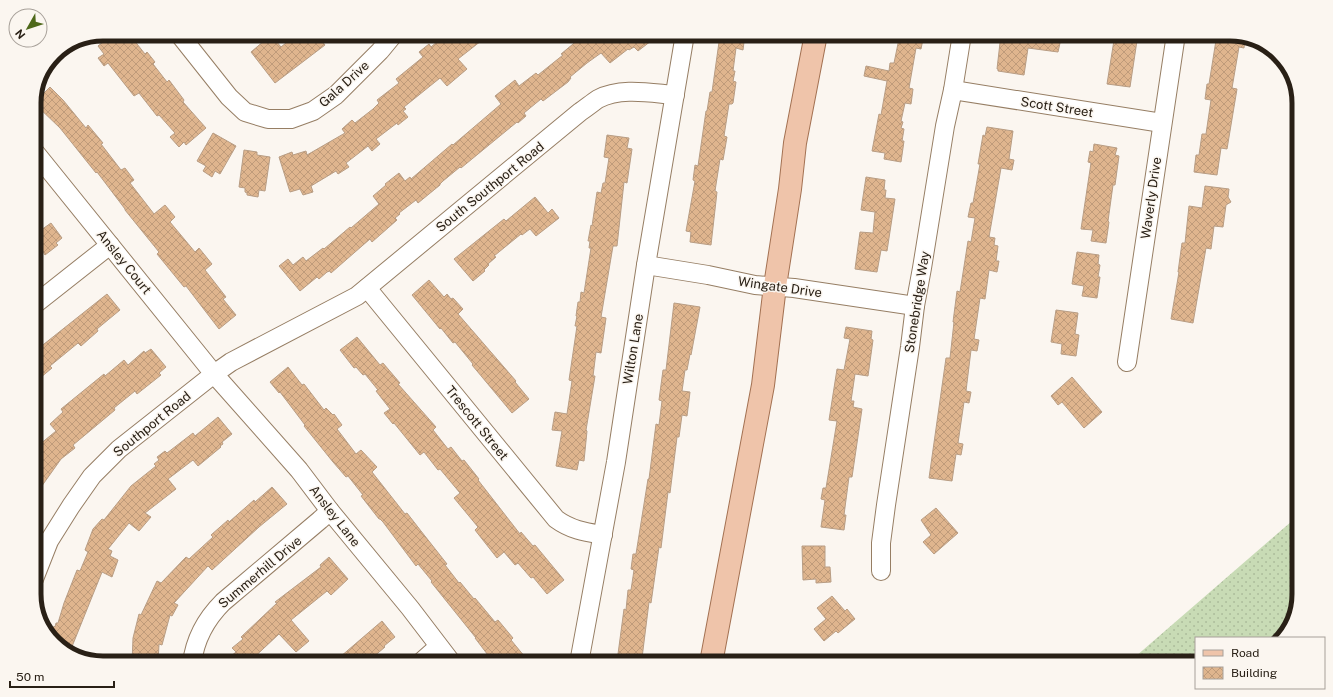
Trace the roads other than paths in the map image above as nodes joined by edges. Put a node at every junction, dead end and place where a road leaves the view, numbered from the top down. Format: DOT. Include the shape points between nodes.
graph roads {
  1 [pos="185,41"];
  2 [pos="388,41"];
  3 [pos="684,41"];
  4 [pos="815,41"];
  5 [pos="961,41"];
  6 [pos="1175,41"];
  7 [pos="953,90"];
  8 [pos="675,95"];
  9 [pos="1162,123"];
  10 [pos="41,160"];
  11 [pos="110,244"];
  12 [pos="646,265"];
  13 [pos="775,286"];
  14 [pos="367,288"];
  15 [pos="41,300"];
  16 [pos="914,306"];
  17 [pos="318,316"];
  18 [pos="1127,362"];
  19 [pos="214,374"];
  20 [pos="330,511"];
  21 [pos="603,536"];
  22 [pos="41,560"];
  23 [pos="881,572"];
  24 [pos="438,647"];
  25 [pos="193,656"];
  26 [pos="428,656"];
  27 [pos="446,656"];
  28 [pos="580,656"];
  29 [pos="712,656"];
  1 -- 2 [label="street, Gala Drive" via="245,112 268,120 291,120 313,111 336,95"];
  3 -- 8 [label="street, Wilton Lane"];
  4 -- 13 [label="main road" via="795,143"];
  5 -- 7 [label="street, Stonebridge Way"];
  6 -- 9 [label="street, Waverly Drive"];
  7 -- 9 [label="street, Scott Street"];
  7 -- 16 [label="street, Stonebridge Way" via="944,126"];
  8 -- 12 [label="street, Wilton Lane"];
  8 -- 14 [label="street, South Southport Road" via="618,92 598,99"];
  9 -- 18 [label="street, Waverly Drive"];
  10 -- 11 [label="street, Ansley Court"];
  11 -- 15 [label="street"];
  11 -- 19 [label="street, Ansley Court"];
  12 -- 13 [label="street, Wingate Drive" via="755,285"];
  12 -- 21 [label="street, Wilton Lane"];
  13 -- 16 [label="street, Wingate Drive"];
  13 -- 29 [label="main road" via="763,385"];
  14 -- 17 [label="street, South Southport Road"];
  14 -- 21 [label="street, Trescott Street" via="556,519 578,531"];
  16 -- 23 [label="street, Stonebridge Way" via="881,543"];
  17 -- 19 [label="street, Southport Road" via="231,362"];
  19 -- 20 [label="street, Ansley Lane" via="278,445"];
  19 -- 22 [label="street, Southport Road" via="119,449 92,476 70,506"];
  20 -- 24 [label="street, Ansley Lane" via="410,608"];
  20 -- 25 [label="street, Summerhill Drive" via="213,612 202,629"];
  21 -- 28 [label="street, Wilton Lane"];
  24 -- 26 [label="street"];
  24 -- 27 [label="street, Ansley Lane"];
}
